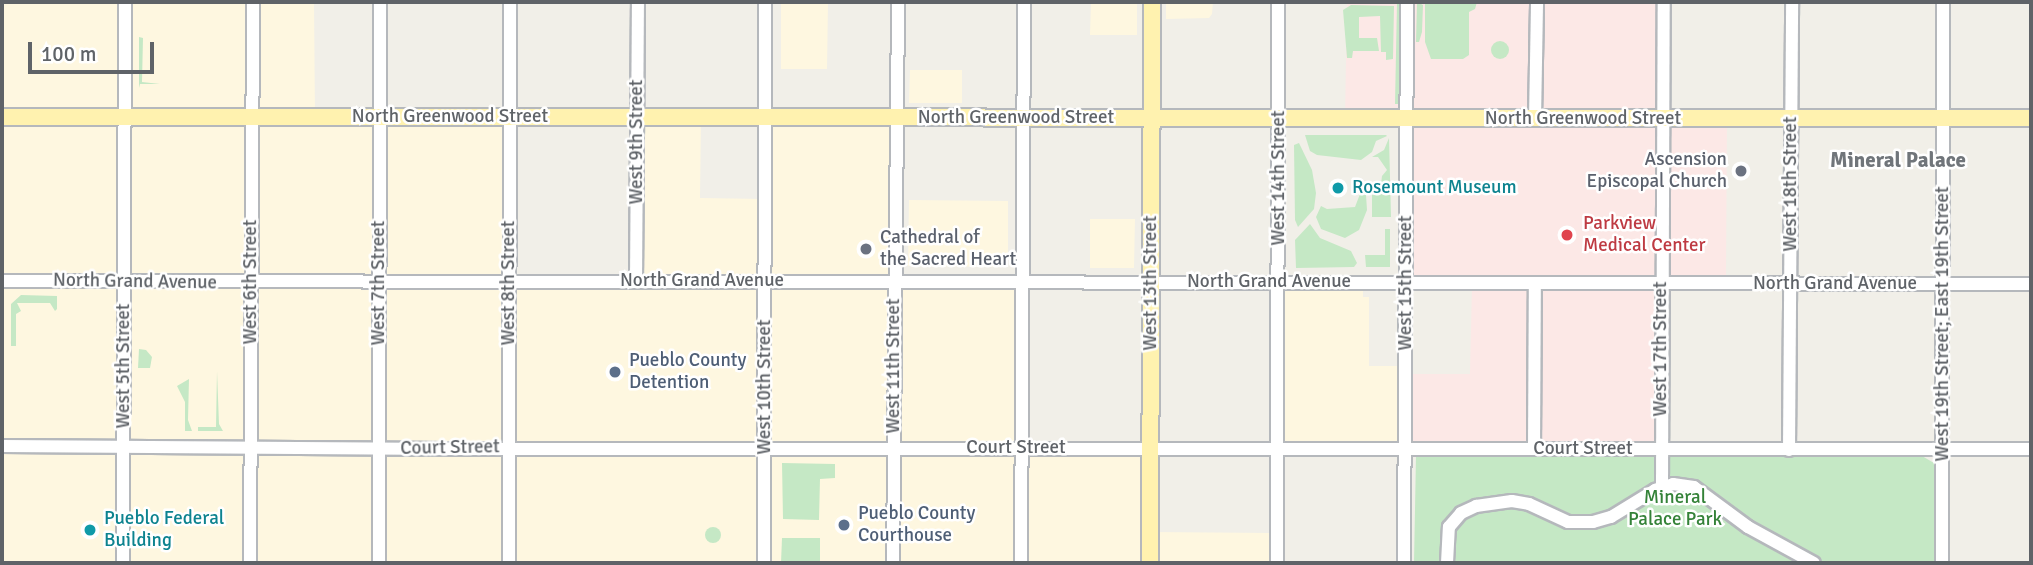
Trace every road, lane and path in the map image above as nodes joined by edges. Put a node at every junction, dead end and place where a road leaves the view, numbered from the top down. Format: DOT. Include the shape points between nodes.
graph roads {
  1 [pos="125,2"];
  2 [pos="253,2"];
  3 [pos="380,2"];
  4 [pos="510,2"];
  5 [pos="638,2"];
  6 [pos="765,2"];
  7 [pos="898,2"];
  8 [pos="1024,2"];
  9 [pos="1152,2"];
  10 [pos="1278,2"];
  11 [pos="1407,2"];
  12 [pos="1536,2"];
  13 [pos="1664,2"];
  14 [pos="1792,2"];
  15 [pos="1943,2"];
  16 [pos="2,117"];
  17 [pos="124,117"];
  18 [pos="252,117"];
  19 [pos="380,117"];
  20 [pos="510,117"];
  21 [pos="637,117"];
  22 [pos="766,117"];
  23 [pos="895,118"];
  24 [pos="1023,118"];
  25 [pos="1152,118"];
  26 [pos="2031,118"];
  27 [pos="1279,119"];
  28 [pos="1406,119"];
  29 [pos="1535,119"];
  30 [pos="1662,119"];
  31 [pos="1791,119"];
  32 [pos="1943,119"];
  33 [pos="2,281"];
  34 [pos="124,281"];
  35 [pos="764,281"];
  36 [pos="894,281"];
  37 [pos="1152,281"];
  38 [pos="509,282"];
  39 [pos="636,282"];
  40 [pos="1279,282"];
  41 [pos="251,283"];
  42 [pos="379,283"];
  43 [pos="1022,283"];
  44 [pos="1407,283"];
  45 [pos="1535,284"];
  46 [pos="1790,284"];
  47 [pos="1942,284"];
  48 [pos="2031,284"];
  49 [pos="1661,285"];
  50 [pos="2,446"];
  51 [pos="124,447"];
  52 [pos="510,447"];
  53 [pos="765,447"];
  54 [pos="894,447"];
  55 [pos="1021,447"];
  56 [pos="250,448"];
  57 [pos="1151,448"];
  58 [pos="1534,448"];
  59 [pos="379,449"];
  60 [pos="1277,449"];
  61 [pos="1406,449"];
  62 [pos="1661,449"];
  63 [pos="1942,449"];
  64 [pos="2031,449"];
  65 [pos="1789,450"];
  66 [pos="1662,486"];
  67 [pos="123,563"];
  68 [pos="250,563"];
  69 [pos="379,563"];
  70 [pos="509,563"];
  71 [pos="764,563"];
  72 [pos="893,563"];
  73 [pos="1021,563"];
  74 [pos="1150,563"];
  75 [pos="1277,563"];
  76 [pos="1404,563"];
  77 [pos="1447,563"];
  78 [pos="1815,563"];
  79 [pos="1942,563"];
  1 -- 17 [label="street, West 5th Street"];
  2 -- 18 [label="street, West 6th Street"];
  3 -- 19 [label="street, West 7th Street"];
  4 -- 20 [label="street, West 8th Street"];
  5 -- 21 [label="street, West 9th Street"];
  6 -- 22 [label="street, West 10th Street"];
  7 -- 23 [label="street, West 11th Street"];
  8 -- 24 [label="street"];
  9 -- 25 [label="main road, West 13th Street"];
  10 -- 27 [label="street, West 14th Street"];
  11 -- 28 [label="street, West 15th Street"];
  12 -- 29 [label="street"];
  13 -- 30 [label="street, West 17th Street"];
  14 -- 31 [label="street, West 18th Street"];
  15 -- 32 [label="street, West 19th Street; East 19th Street"];
  16 -- 17 [label="main road, North Greenwood Street"];
  17 -- 18 [label="main road, North Greenwood Street"];
  17 -- 34 [label="street, West 5th Street"];
  18 -- 19 [label="main road, North Greenwood Street"];
  18 -- 41 [label="street, West 6th Street"];
  19 -- 20 [label="main road, North Greenwood Street"];
  19 -- 42 [label="street, West 7th Street"];
  20 -- 21 [label="main road, North Greenwood Street"];
  20 -- 38 [label="street, West 8th Street"];
  21 -- 22 [label="main road, North Greenwood Street"];
  21 -- 39 [label="street, West 9th Street"];
  22 -- 23 [label="main road, North Greenwood Street"];
  22 -- 35 [label="street, West 10th Street"];
  23 -- 24 [label="main road, North Greenwood Street"];
  23 -- 36 [label="street, West 11th Street"];
  24 -- 25 [label="main road, North Greenwood Street"];
  24 -- 43 [label="street"];
  25 -- 27 [label="main road, North Greenwood Street"];
  25 -- 37 [label="main road, West 13th Street"];
  26 -- 32 [label="main road, North Greenwood Street"];
  27 -- 28 [label="main road, North Greenwood Street"];
  27 -- 40 [label="street, West 14th Street"];
  28 -- 29 [label="main road, North Greenwood Street"];
  28 -- 44 [label="street, West 15th Street"];
  29 -- 30 [label="main road, North Greenwood Street"];
  30 -- 31 [label="main road, North Greenwood Street"];
  30 -- 49 [label="street, West 17th Street"];
  31 -- 32 [label="main road, North Greenwood Street"];
  31 -- 46 [label="street, West 18th Street"];
  32 -- 47 [label="street, West 19th Street; East 19th Street"];
  33 -- 34 [label="street, North Grand Avenue"];
  34 -- 41 [label="street, North Grand Avenue"];
  34 -- 51 [label="street, West 5th Street"];
  35 -- 36 [label="street, North Grand Avenue"];
  35 -- 39 [label="street, North Grand Avenue"];
  35 -- 53 [label="street, West 10th Street"];
  36 -- 43 [label="street, North Grand Avenue"];
  36 -- 54 [label="street, West 11th Street"];
  37 -- 40 [label="street, North Grand Avenue"];
  37 -- 43 [label="street, North Grand Avenue"];
  37 -- 57 [label="main road, West 13th Street"];
  38 -- 39 [label="street, North Grand Avenue"];
  38 -- 42 [label="street, North Grand Avenue"];
  38 -- 52 [label="street, West 8th Street"];
  40 -- 44 [label="street, North Grand Avenue"];
  40 -- 60 [label="street, West 14th Street"];
  41 -- 42 [label="street, North Grand Avenue"];
  41 -- 56 [label="street, West 6th Street"];
  42 -- 59 [label="street, West 7th Street"];
  43 -- 55 [label="street"];
  44 -- 45 [label="street, North Grand Avenue"];
  44 -- 61 [label="street, West 15th Street"];
  45 -- 49 [label="street, North Grand Avenue"];
  45 -- 58 [label="street"];
  46 -- 47 [label="street, North Grand Avenue"];
  46 -- 49 [label="street, North Grand Avenue"];
  46 -- 65 [label="street, West 18th Street"];
  47 -- 48 [label="street, North Grand Avenue"];
  47 -- 63 [label="street, West 19th Street; East 19th Street"];
  49 -- 62 [label="street, West 17th Street"];
  50 -- 51 [label="street, Court Street"];
  51 -- 56 [label="street, Court Street"];
  51 -- 67 [label="street, West 5th Street"];
  52 -- 53 [label="street, Court Street"];
  52 -- 59 [label="street, Court Street"];
  52 -- 70 [label="street, West 8th Street"];
  53 -- 54 [label="street, Court Street"];
  53 -- 71 [label="street, West 10th Street"];
  54 -- 55 [label="street, Court Street"];
  54 -- 72 [label="street, West 11th Street"];
  55 -- 57 [label="street, Court Street"];
  55 -- 73 [label="street"];
  56 -- 59 [label="street, Court Street"];
  56 -- 68 [label="street, West 6th Street"];
  57 -- 60 [label="street, Court Street"];
  57 -- 74 [label="main road, West 13th Street"];
  58 -- 61 [label="street, Court Street"];
  58 -- 62 [label="street, Court Street"];
  59 -- 69 [label="street, West 7th Street"];
  60 -- 61 [label="street, Court Street"];
  60 -- 75 [label="street, West 14th Street"];
  61 -- 76 [label="street, West 15th Street"];
  62 -- 65 [label="street, Court Street"];
  62 -- 66 [label="street, West 17th Street"];
  63 -- 64 [label="street, Court Street"];
  63 -- 65 [label="street, Court Street"];
  63 -- 79 [label="street, West 19th Street; East 19th Street"];
  66 -- 77 [label="street" via="1611,517 1585,523 1560,519 1521,502 1476,506 1461,513 1449,527"];
  66 -- 78 [label="street" via="1694,488 1748,527"];
}
